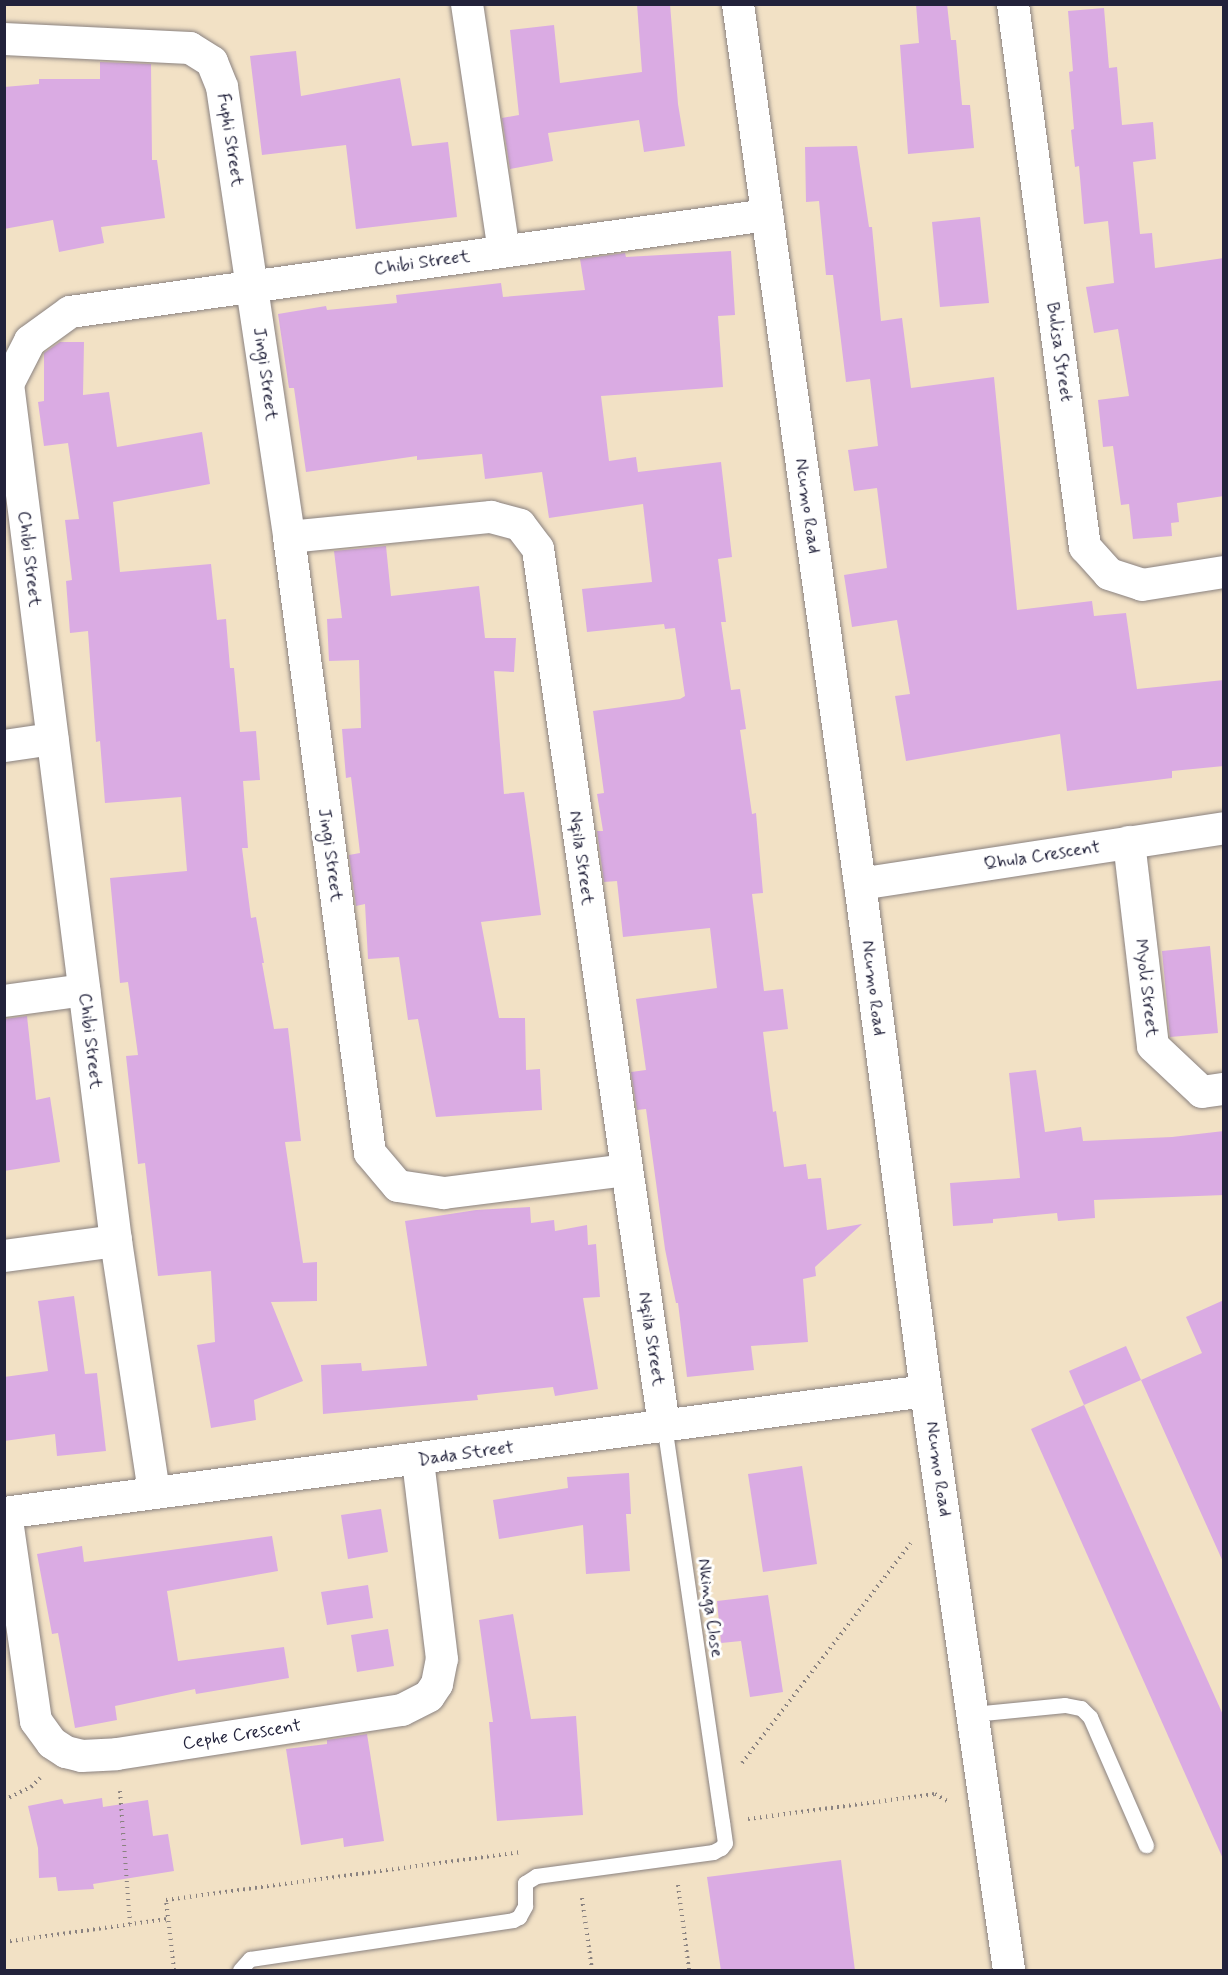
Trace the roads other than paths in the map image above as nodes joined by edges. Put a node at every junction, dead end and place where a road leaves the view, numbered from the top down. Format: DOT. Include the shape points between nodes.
graph roads {
  1 [pos="467,4"];
  2 [pos="738,4"];
  3 [pos="1013,4"];
  4 [pos="4,39"];
  5 [pos="767,215"];
  6 [pos="504,251"];
  7 [pos="253,286"];
  8 [pos="13,496"];
  9 [pos="289,537"];
  10 [pos="1224,572"];
  11 [pos="52,739"];
  12 [pos="4,746"];
  13 [pos="1224,828"];
  14 [pos="1129,842"];
  15 [pos="860,884"];
  16 [pos="84,990"];
  17 [pos="4,1001"];
  18 [pos="1224,1089"];
  19 [pos="626,1170"];
  20 [pos="116,1241"];
  21 [pos="4,1256"];
  22 [pos="926,1391"];
  23 [pos="664,1426"];
  24 [pos="418,1461"];
  25 [pos="154,1492"];
  26 [pos="5,1513"];
  27 [pos="974,1714"];
  28 [pos="1146,1845"];
  29 [pos="240,1971"];
  30 [pos="1009,1971"];
  1 -- 6 [label="street"];
  2 -- 5 [label="street, Ncumo Road"];
  3 -- 10 [label="street, Bulisa Street" via="1085,547 1109,574 1142,585"];
  4 -- 7 [label="street, Fuphi Street" via="190,48 212,62 222,87"];
  5 -- 6 [label="street, Chibi Street"];
  5 -- 15 [label="street, Ncumo Road"];
  6 -- 7 [label="street, Chibi Street"];
  7 -- 8 [label="street, Chibi Street" via="70,312 30,341 8,384"];
  7 -- 9 [label="street, Jingi Street"];
  8 -- 11 [label="street, Chibi Street"];
  9 -- 19 [label="street, Nqila Street" via="491,517 520,525 538,549"];
  9 -- 19 [label="street, Jingi Street" via="370,1154 398,1186 444,1193"];
  11 -- 12 [label="street"];
  11 -- 16 [label="street, Chibi Street"];
  13 -- 14 [label="street, Qhula Crescent"];
  14 -- 15 [label="street, Qhula Crescent"];
  14 -- 18 [label="street, Myoli Street" via="1154,1046 1202,1092"];
  15 -- 22 [label="street, Ncumo Road"];
  16 -- 17 [label="street"];
  16 -- 20 [label="street, Chibi Street"];
  19 -- 23 [label="street, Nqila Street"];
  20 -- 21 [label="street"];
  20 -- 25 [label="street, Chibi Street"];
  22 -- 23 [label="street, Dada Street"];
  22 -- 27 [label="street, Ncumo Road"];
  23 -- 24 [label="street, Dada Street"];
  23 -- 29 [label="lane, Nkinga Close" via="722,1822 721,1848 529,1878 523,1889 524,1912 513,1920 250,1959"];
  24 -- 25 [label="street, Dada Street"];
  24 -- 26 [label="street, Cephe Crescent" via="442,1659 437,1684 429,1696 402,1710 117,1754 82,1756 66,1752 52,1743 36,1721"];
  25 -- 26 [label="street, Dada Street"];
  27 -- 28 [label="lane" via="1065,1705 1081,1708 1090,1718"];
  27 -- 30 [label="street, Ncumo Road"];
}
